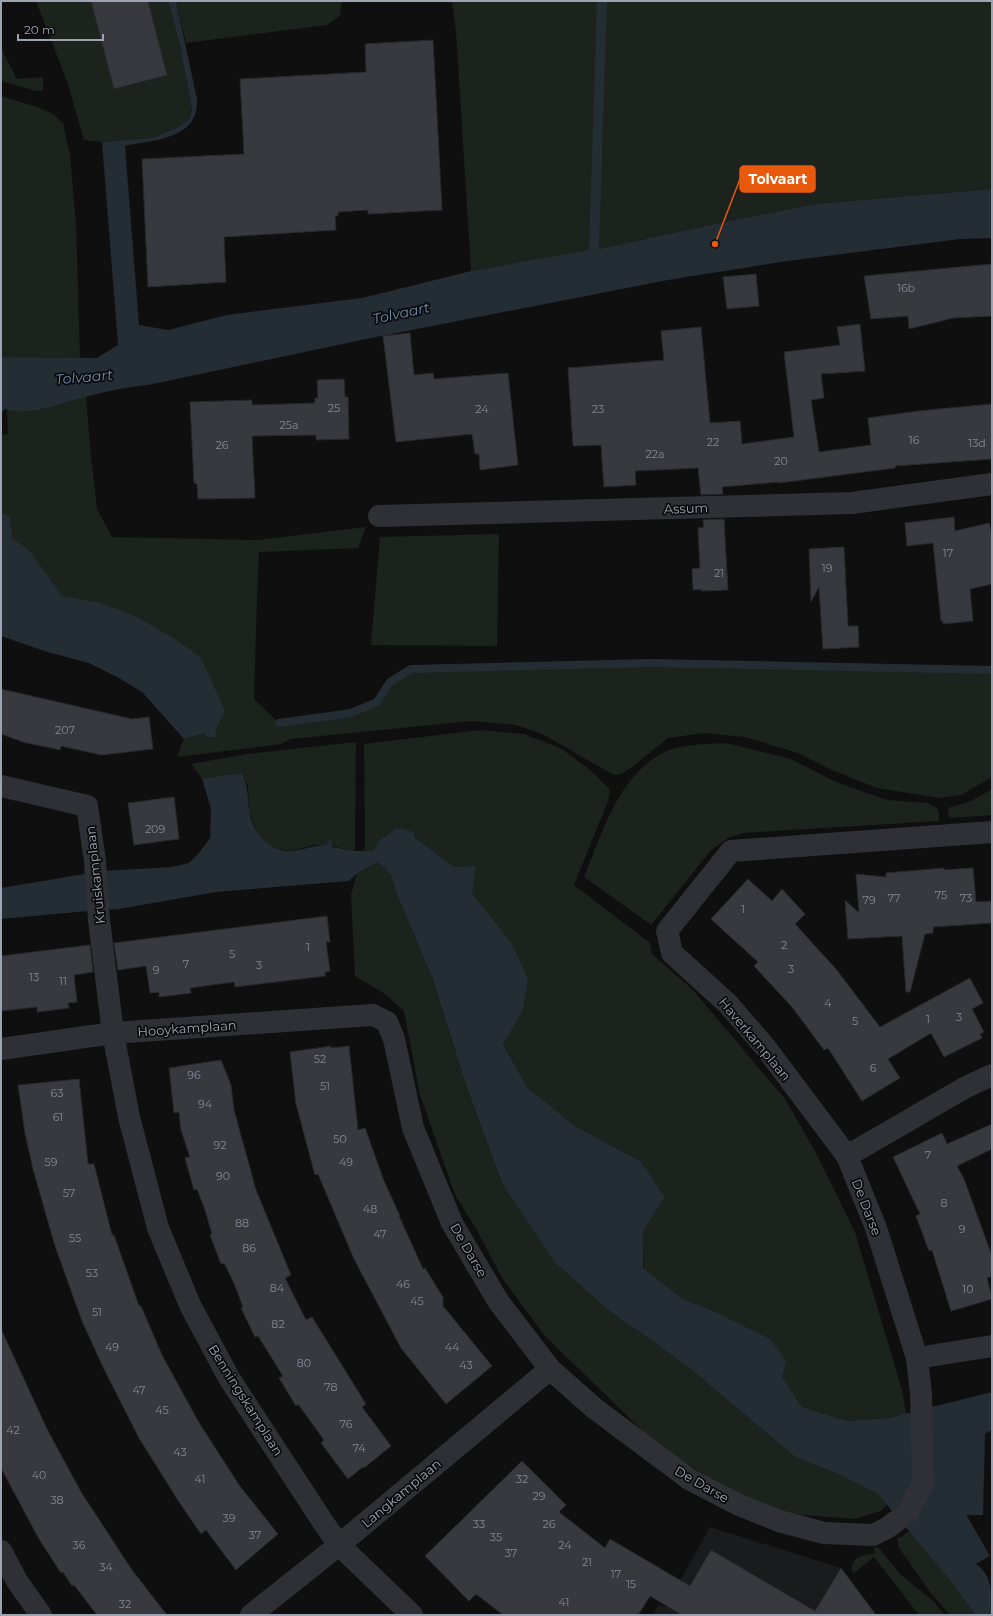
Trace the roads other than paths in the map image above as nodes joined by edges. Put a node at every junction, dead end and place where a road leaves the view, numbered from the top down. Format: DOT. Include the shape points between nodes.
graph roads {
  1 [pos="992,484"];
  2 [pos="379,516"];
  3 [pos="1,786"];
  4 [pos="992,832"];
  5 [pos="373,1015"];
  6 [pos="113,1033"];
  7 [pos="1,1049"];
  8 [pos="992,1075"];
  9 [pos="847,1156"];
  10 [pos="992,1346"];
  11 [pos="917,1358"];
  12 [pos="550,1369"];
  13 [pos="339,1545"];
  14 [pos="1,1551"];
  15 [pos="41,1615"];
  16 [pos="251,1615"];
  17 [pos="412,1615"];
  1 -- 2 [label="street, Assum" via="852,503"];
  3 -- 6 [label="street, Kruiskamplaan" via="87,806"];
  4 -- 9 [label="street, Haverkamplaan" via="731,851 667,931 672,953 728,1004 766,1048"];
  5 -- 6 [label="street, Hooykamplaan"];
  5 -- 12 [label="street, De Darse" via="387,1022 394,1039 413,1128 452,1223 498,1301"];
  6 -- 7 [label="street, Hooykamplaan"];
  6 -- 13 [label="street, Benningskamplaan" via="128,1117 158,1228 190,1305 229,1378"];
  8 -- 9 [label="street" via="966,1087"];
  9 -- 11 [label="street, De Darse" via="876,1228"];
  10 -- 11 [label="street"];
  11 -- 12 [label="street, De Darse" via="921,1394 923,1484 907,1513 873,1535 824,1533 779,1521 737,1504 689,1479 594,1408"];
  12 -- 13 [label="street, Langkamplaan"];
  13 -- 16 [label="street, Langkamplaan"];
  13 -- 17 [label="street, Benningskamplaan"];
  14 -- 15 [label="street" via="17,1581"];
}
